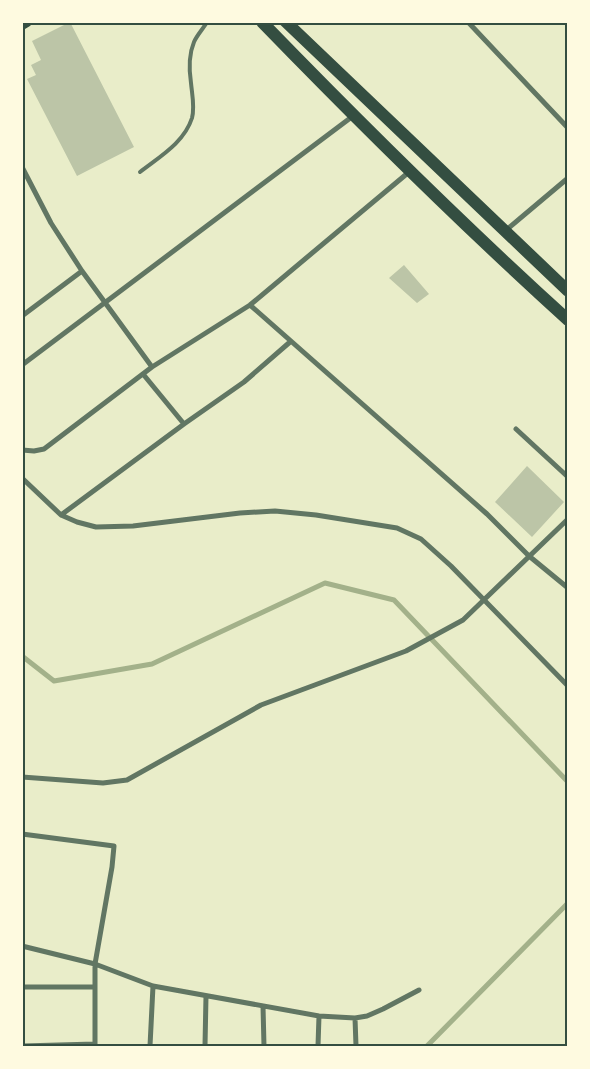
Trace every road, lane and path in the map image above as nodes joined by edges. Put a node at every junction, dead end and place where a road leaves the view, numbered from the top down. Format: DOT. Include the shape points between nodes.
graph roads {
  1 [pos="27,22"];
  2 [pos="207,22"];
  3 [pos="262,22"];
  4 [pos="286,22"];
  5 [pos="468,22"];
  6 [pos="22,25"];
  7 [pos="353,116"];
  8 [pos="568,128"];
  9 [pos="22,167"];
  10 [pos="140,172"];
  11 [pos="410,172"];
  12 [pos="568,178"];
  13 [pos="504,232"];
  14 [pos="82,271"];
  15 [pos="568,291"];
  16 [pos="106,304"];
  17 [pos="250,305"];
  18 [pos="23,316"];
  19 [pos="568,320"];
  20 [pos="290,342"];
  21 [pos="22,366"];
  22 [pos="152,367"];
  23 [pos="143,374"];
  24 [pos="184,424"];
  25 [pos="516,429"];
  26 [pos="23,451"];
  27 [pos="568,477"];
  28 [pos="22,478"];
  29 [pos="61,515"];
  30 [pos="568,519"];
  31 [pos="530,556"];
  32 [pos="568,588"];
  33 [pos="485,600"];
  34 [pos="568,686"];
  35 [pos="22,777"];
  36 [pos="22,834"];
  37 [pos="22,946"];
  38 [pos="94,964"];
  39 [pos="153,986"];
  40 [pos="95,987"];
  41 [pos="22,988"];
  42 [pos="419,990"];
  43 [pos="206,996"];
  44 [pos="263,1006"];
  45 [pos="319,1016"];
  46 [pos="355,1018"];
  47 [pos="95,1045"];
  48 [pos="22,1046"];
  49 [pos="150,1046"];
  50 [pos="205,1046"];
  51 [pos="264,1046"];
  52 [pos="318,1046"];
  53 [pos="356,1046"];
  1 -- 6 [label="main road"];
  2 -- 10 [label="lane" via="194,41 190,58 192,118 174,146"];
  3 -- 7 [label="main road"];
  4 -- 13 [label="main road"];
  5 -- 8 [label="street"];
  7 -- 11 [label="main road"];
  7 -- 16 [label="street"];
  9 -- 14 [label="street" via="51,223"];
  11 -- 17 [label="street"];
  11 -- 19 [label="main road"];
  12 -- 13 [label="street"];
  13 -- 15 [label="main road"];
  14 -- 16 [label="street"];
  14 -- 18 [label="street"];
  16 -- 21 [label="street"];
  16 -- 22 [label="street"];
  17 -- 20 [label="street"];
  17 -- 22 [label="street"];
  20 -- 24 [label="street" via="244,382"];
  20 -- 31 [label="street" via="487,514"];
  22 -- 23 [label="street"];
  23 -- 24 [label="street"];
  23 -- 26 [label="street" via="44,449"];
  24 -- 29 [label="street"];
  25 -- 27 [label="street"];
  28 -- 29 [label="street"];
  29 -- 33 [label="street" via="96,526 133,526 275,512 397,528 421,539"];
  30 -- 31 [label="street"];
  31 -- 32 [label="street"];
  31 -- 33 [label="street"];
  33 -- 34 [label="street"];
  33 -- 35 [label="street" via="463,620 406,651 261,705 127,780 103,783"];
  36 -- 38 [label="street" via="114,846"];
  37 -- 38 [label="street"];
  38 -- 39 [label="street"];
  38 -- 40 [label="street"];
  39 -- 43 [label="street"];
  39 -- 49 [label="street"];
  40 -- 41 [label="street"];
  40 -- 47 [label="street"];
  42 -- 46 [label="street" via="383,1009"];
  43 -- 44 [label="street"];
  43 -- 50 [label="street"];
  44 -- 45 [label="street"];
  44 -- 51 [label="street"];
  45 -- 46 [label="street"];
  45 -- 52 [label="street"];
  46 -- 53 [label="street"];
  47 -- 48 [label="street"];
}
